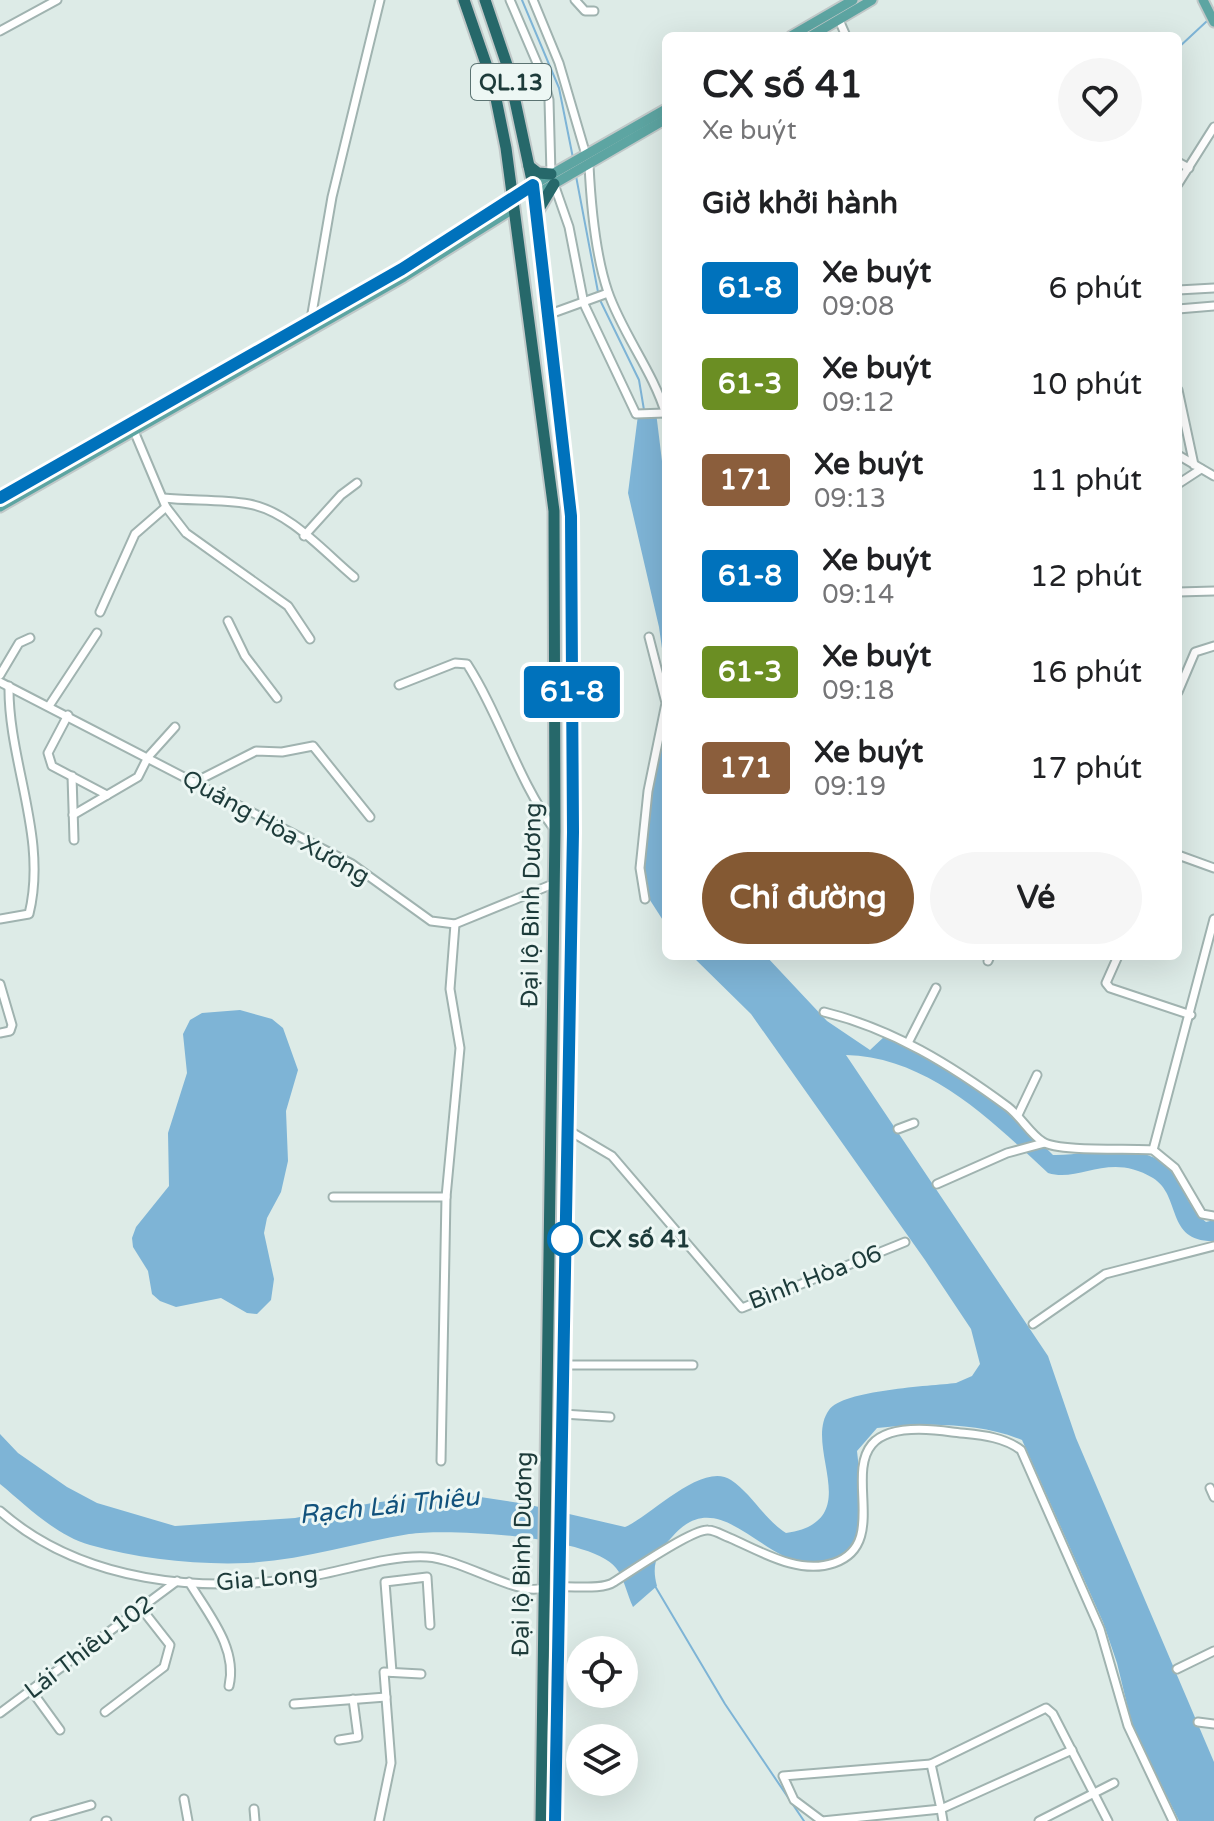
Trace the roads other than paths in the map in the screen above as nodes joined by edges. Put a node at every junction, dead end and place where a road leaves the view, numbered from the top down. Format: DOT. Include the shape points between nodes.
graph roads {
  1 [pos="57,0"];
  2 [pos="380,0"];
  3 [pos="464,0"];
  4 [pos="485,0"];
  5 [pos="510,0"];
  6 [pos="575,0"];
  7 [pos="853,0"];
  8 [pos="872,0"];
  9 [pos="1203,0"];
  10 [pos="536,1"];
  11 [pos="838,10"];
  12 [pos="594,11"];
  13 [pos="1214,22"];
  14 [pos="0,31"];
  15 [pos="798,32"];
  16 [pos="815,32"];
  17 [pos="845,32"];
  18 [pos="662,112"];
  19 [pos="662,121"];
  20 [pos="1214,127"];
  21 [pos="588,160"];
  22 [pos="1182,164"];
  23 [pos="529,166"];
  24 [pos="1189,168"];
  25 [pos="1182,178"];
  26 [pos="552,179"];
  27 [pos="534,190"];
  28 [pos="512,203"];
  29 [pos="537,213"];
  30 [pos="1214,288"];
  31 [pos="1182,290"];
  32 [pos="608,293"];
  33 [pos="584,304"];
  34 [pos="1214,306"];
  35 [pos="1182,309"];
  36 [pos="550,314"];
  37 [pos="309,326"];
  38 [pos="185,397"];
  39 [pos="662,404"];
  40 [pos="1182,406"];
  41 [pos="662,415"];
  42 [pos="134,431"];
  43 [pos="1182,458"];
  44 [pos="1197,467"];
  45 [pos="1214,476"];
  46 [pos="1182,480"];
  47 [pos="357,483"];
  48 [pos="0,498"];
  49 [pos="163,498"];
  50 [pos="0,507"];
  51 [pos="166,507"];
  52 [pos="304,536"];
  53 [pos="354,577"];
  54 [pos="1214,591"];
  55 [pos="1182,592"];
  56 [pos="100,612"];
  57 [pos="228,621"];
  58 [pos="97,633"];
  59 [pos="649,637"];
  60 [pos="30,638"];
  61 [pos="310,639"];
  62 [pos="1214,646"];
  63 [pos="0,675"];
  64 [pos="0,682"];
  65 [pos="1182,683"];
  66 [pos="399,685"];
  67 [pos="9,686"];
  68 [pos="662,687"];
  69 [pos="277,698"];
  70 [pos="49,706"];
  71 [pos="68,715"];
  72 [pos="662,723"];
  73 [pos="175,727"];
  74 [pos="148,757"];
  75 [pos="72,776"];
  76 [pos="195,782"];
  77 [pos="107,795"];
  78 [pos="73,815"];
  79 [pos="370,817"];
  80 [pos="555,831"];
  81 [pos="573,832"];
  82 [pos="74,840"];
  83 [pos="1182,856"];
  84 [pos="1214,868"];
  85 [pos="553,884"];
  86 [pos="645,899"];
  87 [pos="0,919"];
  88 [pos="1214,919"];
  89 [pos="455,924"];
  90 [pos="1116,960"];
  91 [pos="0,984"];
  92 [pos="936,988"];
  93 [pos="824,1012"];
  94 [pos="1191,1015"];
  95 [pos="0,1033"];
  96 [pos="908,1043"];
  97 [pos="1037,1075"];
  98 [pos="1018,1115"];
  99 [pos="914,1123"];
  100 [pos="566,1129"];
  101 [pos="898,1129"];
  102 [pos="1044,1143"];
  103 [pos="1153,1150"];
  104 [pos="566,1151"];
  105 [pos="549,1152"];
  106 [pos="937,1184"];
  107 [pos="333,1197"];
  108 [pos="446,1197"];
  109 [pos="1214,1216"];
  110 [pos="903,1243"];
  111 [pos="1214,1246"];
  112 [pos="564,1305"];
  113 [pos="547,1306"];
  114 [pos="1033,1324"];
  115 [pos="563,1365"];
  116 [pos="693,1365"];
  117 [pos="563,1414"];
  118 [pos="610,1417"];
  119 [pos="441,1461"];
  120 [pos="1210,1488"];
  121 [pos="1214,1497"];
  122 [pos="0,1511"];
  123 [pos="177,1581"];
  124 [pos="560,1581"];
  125 [pos="189,1582"];
  126 [pos="542,1583"];
  127 [pos="141,1608"];
  128 [pos="430,1625"];
  129 [pos="1214,1651"];
  130 [pos="1177,1669"];
  131 [pos="392,1672"];
  132 [pos="421,1674"];
  133 [pos="229,1686"];
  134 [pos="31,1690"];
  135 [pos="386,1697"];
  136 [pos="353,1699"];
  137 [pos="294,1704"];
  138 [pos="105,1712"];
  139 [pos="0,1713"];
  140 [pos="1198,1722"];
  141 [pos="1214,1724"];
  142 [pos="60,1730"];
  143 [pos="339,1740"];
  144 [pos="1072,1750"];
  145 [pos="931,1764"];
  146 [pos="1114,1783"];
  147 [pos="1094,1793"];
  148 [pos="184,1799"];
  149 [pos="91,1805"];
  150 [pos="254,1809"];
  151 [pos="941,1809"];
  152 [pos="35,1821"];
  153 [pos="188,1821"];
  154 [pos="255,1821"];
  155 [pos="379,1821"];
  156 [pos="541,1821"];
  157 [pos="555,1821"];
  158 [pos="943,1821"];
  159 [pos="1039,1821"];
  160 [pos="1108,1821"];
  161 [pos="1173,1821"];
  1 -- 14 [label="street"];
  2 -- 37 [label="street" via="329,212"];
  3 -- 28 [label="highway, Đại lộ Bình Dương / QL.13" via="493,84"];
  4 -- 23 [label="highway, Đại lộ Bình Dương / QL.13" via="508,68"];
  5 -- 26 [label="street" via="549,100"];
  6 -- 12 [label="street" via="585,11"];
  7 -- 11 [label="main road"];
  8 -- 11 [label="main road"];
  9 -- 13 [label="main road"];
  10 -- 21 [label="street"];
  11 -- 15 [label="main road"];
  11 -- 16 [label="main road"];
  11 -- 17 [label="street"];
  18 -- 21 [label="main road"];
  19 -- 21 [label="main road"];
  20 -- 24 [label="street"];
  21 -- 26 [label="main road"];
  21 -- 32 [label="street"];
  22 -- 24 [label="street"];
  23 -- 26 [label="highway"];
  23 -- 27 [label="highway, Đại lộ Bình Dương / QL.13"];
  24 -- 25 [label="street"];
  26 -- 27 [label="main road"];
  26 -- 29 [label="highway"];
  26 -- 33 [label="street" via="569,227"];
  27 -- 28 [label="highway"];
  27 -- 29 [label="highway, Đại lộ Bình Dương / QL.13"];
  28 -- 37 [label="main road"];
  28 -- 80 [label="highway, Đại lộ Bình Dương / QL.13" via="554,511"];
  29 -- 36 [label="highway, Đại lộ Bình Dương / QL.13"];
  30 -- 31 [label="street"];
  32 -- 33 [label="street"];
  32 -- 39 [label="street"];
  33 -- 36 [label="street"];
  33 -- 41 [label="street" via="636,414"];
  34 -- 35 [label="street"];
  36 -- 81 [label="highway, Đại lộ Bình Dương / QL.13" via="571,516"];
  37 -- 38 [label="main road"];
  38 -- 42 [label="main road"];
  38 -- 48 [label="main road"];
  40 -- 44 [label="street"];
  42 -- 49 [label="street"];
  42 -- 50 [label="main road"];
  43 -- 44 [label="street"];
  44 -- 45 [label="street"];
  44 -- 46 [label="street"];
  47 -- 52 [label="street"];
  49 -- 51 [label="street"];
  49 -- 52 [label="street" via="250,504 276,514"];
  51 -- 56 [label="street" via="135,534"];
  51 -- 61 [label="street" via="186,533 288,606"];
  52 -- 53 [label="street"];
  54 -- 55 [label="street"];
  57 -- 69 [label="street" via="245,656"];
  58 -- 70 [label="street"];
  59 -- 68 [label="street"];
  60 -- 63 [label="street" via="19,643"];
  62 -- 65 [label="street" via="1195,652"];
  64 -- 67 [label="street, Quảng Hòa Xương"];
  66 -- 80 [label="street" via="455,663 467,664 536,805"];
  67 -- 70 [label="street, Quảng Hòa Xương"];
  67 -- 87 [label="street" via="8,721 31,818 33,896 29,914"];
  70 -- 71 [label="street, Quảng Hòa Xương"];
  71 -- 74 [label="street, Quảng Hòa Xương"];
  71 -- 75 [label="street" via="48,753 52,766"];
  72 -- 86 [label="street" via="640,868"];
  73 -- 74 [label="street"];
  74 -- 76 [label="street, Quảng Hòa Xương"];
  74 -- 77 [label="street" via="138,777"];
  75 -- 77 [label="street"];
  75 -- 78 [label="street"];
  76 -- 79 [label="street" via="256,751 313,746"];
  76 -- 89 [label="street, Quảng Hòa Xương" via="352,864 431,921"];
  77 -- 78 [label="street"];
  78 -- 82 [label="street"];
  80 -- 81 [label="highway"];
  80 -- 85 [label="highway, Đại lộ Bình Dương / QL.13"];
  81 -- 100 [label="highway, Đại lộ Bình Dương / QL.13"];
  83 -- 84 [label="street"];
  85 -- 89 [label="street"];
  85 -- 105 [label="highway, Đại lộ Bình Dương / QL.13"];
  88 -- 94 [label="street"];
  89 -- 108 [label="street" via="450,989 460,1048"];
  90 -- 94 [label="street" via="1106,983 1110,988"];
  91 -- 95 [label="street" via="12,1025"];
  92 -- 96 [label="street"];
  93 -- 96 [label="street"];
  94 -- 103 [label="street"];
  96 -- 98 [label="street"];
  97 -- 98 [label="street"];
  98 -- 102 [label="street"];
  99 -- 101 [label="street"];
  100 -- 104 [label="highway, Đại lộ Bình Dương / QL.13"];
  100 -- 110 [label="street, Bình Hòa 06" via="612,1156 742,1308"];
  102 -- 103 [label="street"];
  102 -- 106 [label="street"];
  103 -- 109 [label="street" via="1175,1168 1202,1214"];
  104 -- 105 [label="highway"];
  104 -- 112 [label="highway, Đại lộ Bình Dương / QL.13"];
  105 -- 113 [label="highway, Đại lộ Bình Dương / QL.13"];
  107 -- 108 [label="street"];
  108 -- 119 [label="street"];
  111 -- 114 [label="street" via="1105,1274"];
  112 -- 113 [label="highway"];
  112 -- 115 [label="highway, Đại lộ Bình Dương / QL.13"];
  113 -- 126 [label="highway, Đại lộ Bình Dương / QL.13"];
  115 -- 116 [label="street"];
  115 -- 117 [label="highway, Đại lộ Bình Dương / QL.13"];
  117 -- 118 [label="street"];
  117 -- 124 [label="highway, Đại lộ Bình Dương / QL.13"];
  120 -- 121 [label="street"];
  122 -- 123 [label="street, Gia Long" via="62,1554 126,1574"];
  123 -- 125 [label="street, Gia Long"];
  123 -- 127 [label="street, Lái Thiêu 102"];
  124 -- 157 [label="highway, Đại lộ Bình Dương / QL.13"];
  124 -- 161 [label="street" via="613,1584 691,1532 709,1530 793,1565 836,1563 856,1547 861,1534 862,1458 867,1447 886,1434 915,1429 1008,1440 1021,1450 1100,1629 1128,1726"];
  125 -- 126 [label="street, Gia Long" via="288,1580 425,1557 460,1562 522,1590"];
  125 -- 133 [label="street" via="225,1642 233,1671"];
  126 -- 156 [label="highway, Đại lộ Bình Dương / QL.13"];
  127 -- 134 [label="street, Lái Thiêu 102"];
  127 -- 138 [label="street" via="170,1645 164,1667"];
  128 -- 131 [label="street" via="427,1577 385,1582"];
  129 -- 130 [label="street"];
  131 -- 132 [label="street"];
  131 -- 135 [label="street" via="384,1672"];
  134 -- 139 [label="street, Lái Thiêu 102"];
  134 -- 142 [label="street"];
  135 -- 136 [label="street"];
  135 -- 155 [label="street" via="391,1763"];
  136 -- 137 [label="street"];
  136 -- 143 [label="street" via="358,1737"];
  140 -- 141 [label="street"];
  144 -- 145 [label="street" via="1046,1708"];
  144 -- 147 [label="street"];
  144 -- 151 [label="street"];
  145 -- 151 [label="street"];
  145 -- 151 [label="street" via="783,1776 794,1800 822,1821"];
  146 -- 147 [label="street"];
  147 -- 159 [label="street"];
  147 -- 160 [label="street"];
  148 -- 153 [label="street"];
  149 -- 152 [label="street"];
  150 -- 154 [label="street"];
  151 -- 158 [label="street"];
}
